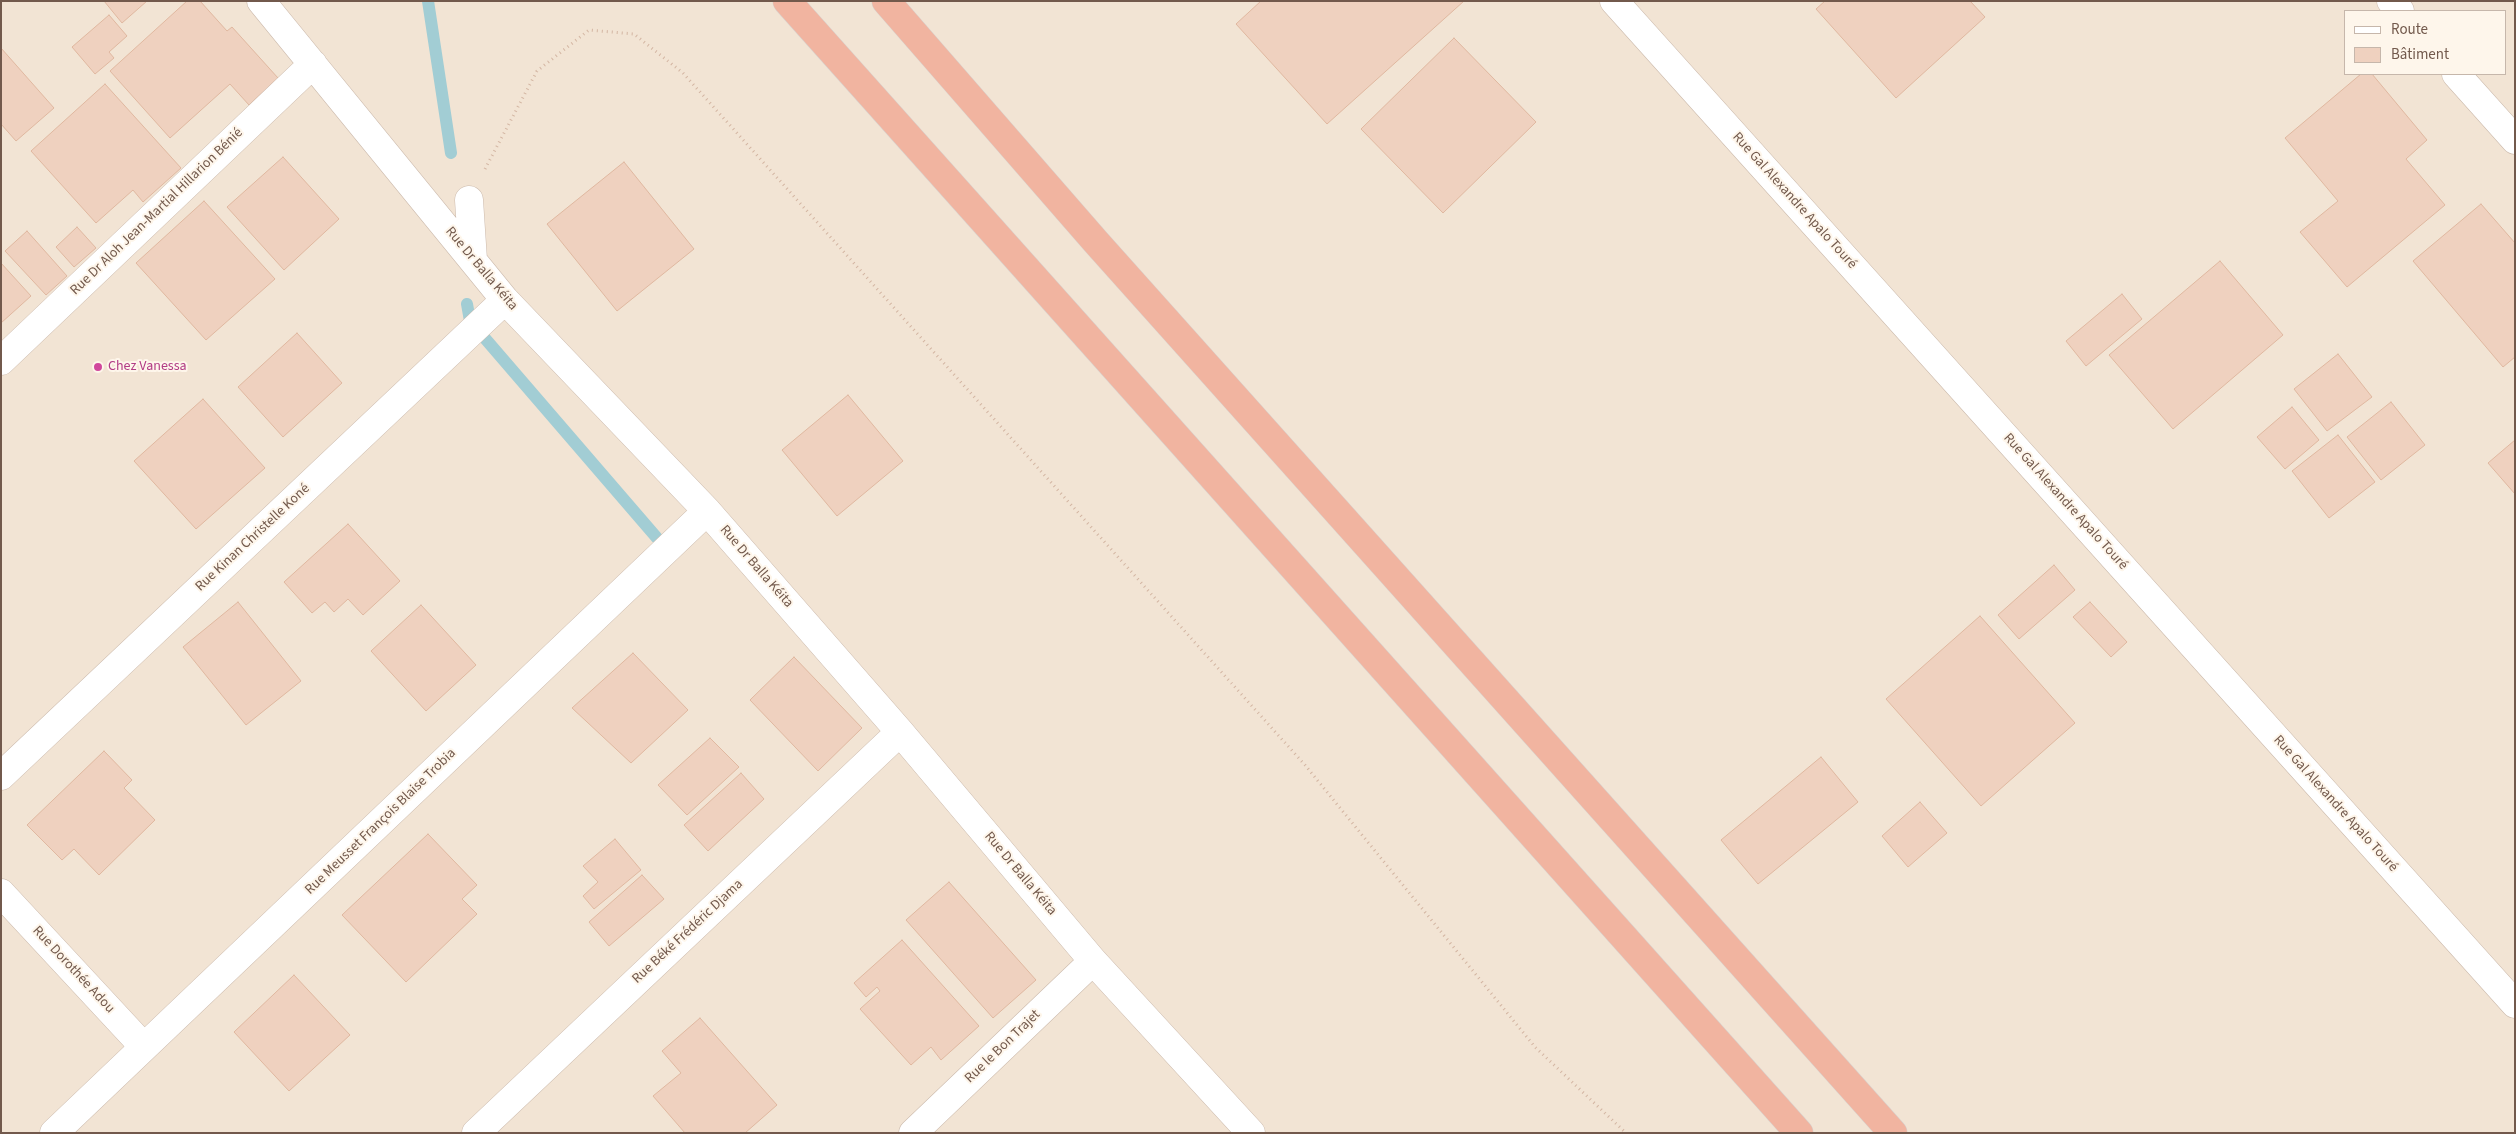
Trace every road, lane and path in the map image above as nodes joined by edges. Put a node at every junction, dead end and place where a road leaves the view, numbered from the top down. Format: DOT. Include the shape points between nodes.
graph roads {
  1 [pos="261,1"];
  2 [pos="787,1"];
  3 [pos="886,1"];
  4 [pos="1614,1"];
  5 [pos="313,64"];
  6 [pos="2457,75"];
  7 [pos="2515,140"];
  8 [pos="469,200"];
  9 [pos="473,260"];
  10 [pos="505,300"];
  11 [pos="1,361"];
  12 [pos="707,511"];
  13 [pos="900,732"];
  14 [pos="1,776"];
  15 [pos="1,893"];
  16 [pos="1093,961"];
  17 [pos="2515,1004"];
  18 [pos="144,1046"];
  19 [pos="54,1133"];
  20 [pos="476,1133"];
  21 [pos="913,1133"];
  22 [pos="1251,1133"];
  23 [pos="1626,1133"];
  24 [pos="1799,1133"];
  25 [pos="1893,1133"];
  1 -- 5 [label="street, Rue Dr Balla Kéita"];
  2 -- 24 [label="highway"];
  3 -- 25 [label="highway" via="1109,256"];
  4 -- 17 [label="street, Rue Gal Alexandre Apalo Touré"];
  5 -- 9 [label="street, Rue Dr Balla Kéita"];
  5 -- 11 [label="street, Rue Dr Aloh Jean-Martial Hillarion Bénié"];
  6 -- 7 [label="street"];
  8 -- 9 [label="street"];
  8 -- 23 [label="path" via="537,71 589,30 634,34 683,73 1304,765 1535,1047"];
  9 -- 10 [label="street, Rue Dr Balla Kéita"];
  10 -- 12 [label="street, Rue Dr Balla Kéita"];
  10 -- 14 [label="street, Rue Kinan Christelle Koné"];
  12 -- 13 [label="street, Rue Dr Balla Kéita"];
  12 -- 18 [label="street, Rue Meusset François Blaise Trobia"];
  13 -- 16 [label="street, Rue Dr Balla Kéita"];
  13 -- 20 [label="street, Rue Béké Frédéric Djama"];
  15 -- 18 [label="street, Rue Dorothée Adou"];
  16 -- 21 [label="street, Rue le Bon Trajet"];
  16 -- 22 [label="street, Rue Dr Balla Kéita"];
  18 -- 19 [label="street, Rue Meusset François Blaise Trobia"];
}
